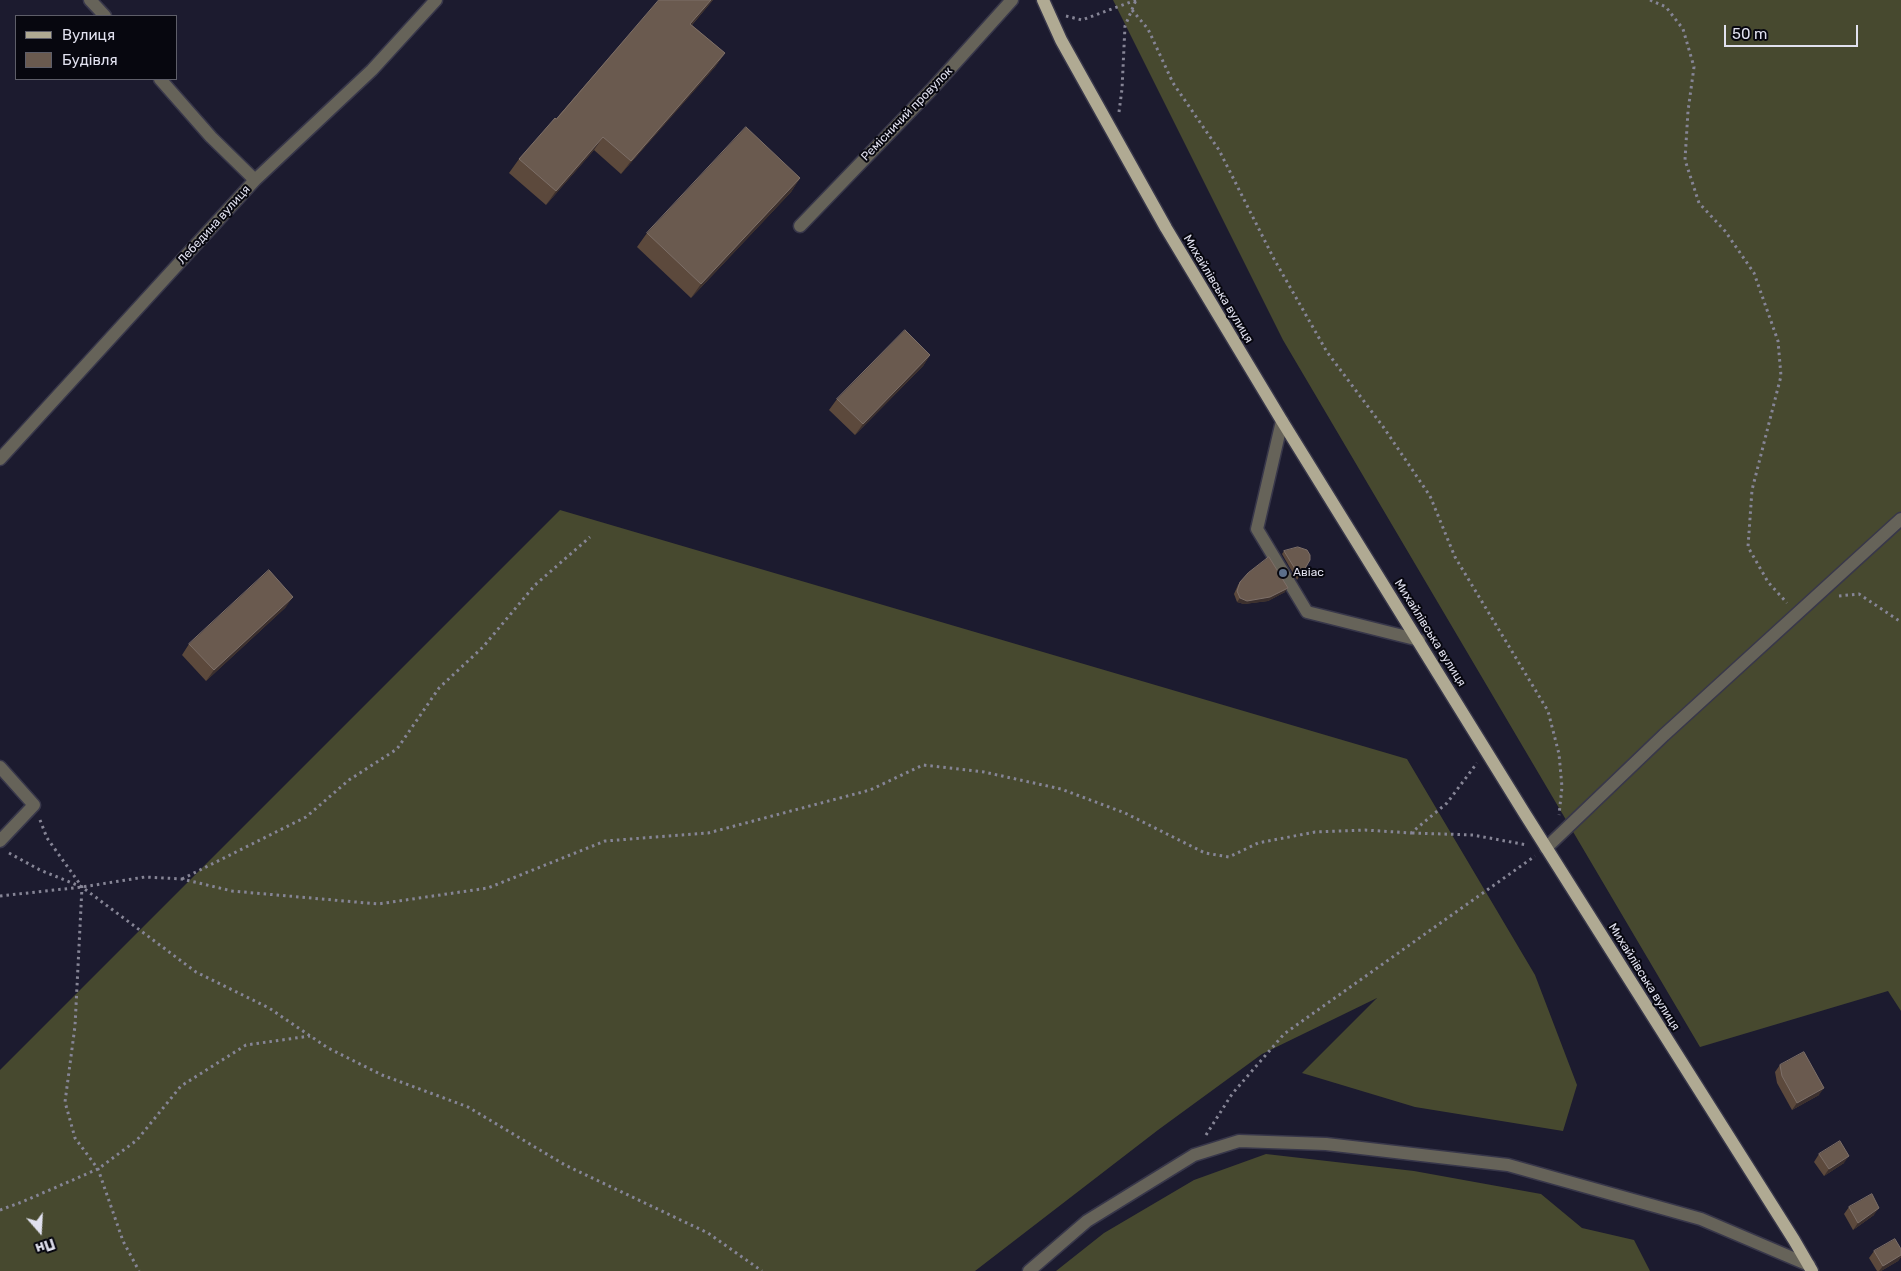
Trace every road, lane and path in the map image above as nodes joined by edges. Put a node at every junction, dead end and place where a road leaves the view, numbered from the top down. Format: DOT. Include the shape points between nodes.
graph roads {
  1 [pos="90,0"];
  2 [pos="436,0"];
  3 [pos="1012,0"];
  4 [pos="1043,0"];
  5 [pos="1136,0"];
  6 [pos="1650,0"];
  7 [pos="1132,10"];
  8 [pos="1048,12"];
  9 [pos="104,15"];
  10 [pos="161,80"];
  11 [pos="1115,138"];
  12 [pos="255,180"];
  13 [pos="800,226"];
  14 [pos="1282,421"];
  15 [pos="0,459"];
  16 [pos="1901,519"];
  17 [pos="590,537"];
  18 [pos="1814,600"];
  19 [pos="1798,614"];
  20 [pos="1901,622"];
  21 [pos="1419,640"];
  22 [pos="1486,750"];
  23 [pos="0,767"];
  24 [pos="34,805"];
  25 [pos="1411,833"];
  26 [pos="1556,838"];
  27 [pos="0,841"];
  28 [pos="1546,848"];
  29 [pos="8,852"];
  30 [pos="182,879"];
  31 [pos="82,887"];
  32 [pos="0,896"];
  33 [pos="310,1036"];
  34 [pos="1194,1155"];
  35 [pos="98,1170"];
  36 [pos="0,1210"];
  37 [pos="1810,1268"];
  38 [pos="139,1271"];
  39 [pos="762,1271"];
  40 [pos="1029,1271"];
  1 -- 9 [label="street"];
  2 -- 12 [label="street, Лебедина вулиця" via="372,70"];
  3 -- 13 [label="street, Ремісничий провулок"];
  4 -- 8 [label="main road, Михайлівська вулиця"];
  5 -- 7 [label="path"];
  5 -- 8 [label="path" via="1082,20"];
  6 -- 19 [label="path" via="1666,7 1683,29 1694,67 1685,160 1699,203 1725,231 1754,273 1778,341 1781,376 1752,490 1748,547 1768,582"];
  7 -- 11 [label="path" via="1125,26 1122,89"];
  7 -- 26 [label="path" via="1148,29 1173,83 1219,150 1274,259 1327,352 1430,496 1455,557 1548,711 1559,754 1562,787"];
  8 -- 11 [label="main road, Михайлівська вулиця"];
  10 -- 12 [label="street" via="211,137"];
  11 -- 14 [label="main road, Михайлівська вулиця"];
  12 -- 15 [label="street, Лебедина вулиця"];
  14 -- 21 [label="main road, Михайлівська вулиця"];
  14 -- 21 [label="street" via="1257,529 1307,612"];
  16 -- 18 [label="street"];
  17 -- 30 [label="path" via="534,585 483,646 439,688 398,748 349,780 306,818"];
  18 -- 19 [label="street"];
  18 -- 20 [label="path" via="1859,594"];
  19 -- 26 [label="street"];
  21 -- 22 [label="main road, Михайлівська вулиця"];
  22 -- 25 [label="path" via="1448,802"];
  22 -- 28 [label="main road, Михайлівська вулиця"];
  23 -- 24 [label="street"];
  24 -- 27 [label="street"];
  24 -- 31 [label="path" via="47,838"];
  25 -- 28 [label="path" via="1473,835"];
  25 -- 30 [label="path" via="1365,830 1315,832 1258,843 1229,857 1205,853 1125,813 1061,789 984,772 923,765 870,790 708,833 605,841 488,888 378,904 232,891"];
  26 -- 28 [label="street"];
  28 -- 34 [label="path" via="1284,1034 1232,1094"];
  28 -- 37 [label="main road, Михайлівська вулиця"];
  29 -- 31 [label="path" via="40,870"];
  30 -- 31 [label="path" via="145,877"];
  31 -- 32 [label="path"];
  31 -- 33 [label="path" via="196,972 269,1008"];
  31 -- 35 [label="path" via="75,1026 65,1102 75,1138"];
  33 -- 35 [label="path" via="246,1045 181,1086 137,1140"];
  33 -- 39 [label="path" via="382,1075 468,1107 565,1165 708,1233"];
  34 -- 37 [label="street" via="1239,1142 1326,1144 1508,1165 1701,1219"];
  34 -- 40 [label="street" via="1087,1221"];
  35 -- 36 [label="path"];
  35 -- 38 [label="path" via="123,1242"];
}
